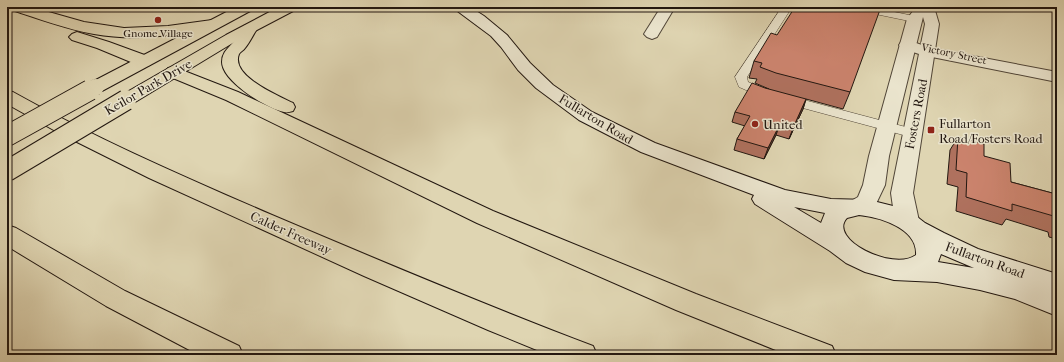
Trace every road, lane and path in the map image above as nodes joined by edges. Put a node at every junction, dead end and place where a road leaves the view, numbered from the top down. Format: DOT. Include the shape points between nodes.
graph roads {
  1 [pos="17,7"];
  2 [pos="247,7"];
  3 [pos="290,7"];
  4 [pos="459,7"];
  5 [pos="668,7"];
  6 [pos="787,7"];
  7 [pos="856,7"];
  8 [pos="922,11"];
  9 [pos="7,14"];
  10 [pos="212,24"];
  11 [pos="249,29"];
  12 [pos="652,34"];
  13 [pos="907,45"];
  14 [pos="928,49"];
  15 [pos="144,61"];
  16 [pos="174,72"];
  17 [pos="1057,77"];
  18 [pos="7,96"];
  19 [pos="887,127"];
  20 [pos="912,134"];
  21 [pos="7,136"];
  22 [pos="378,166"];
  23 [pos="7,171"];
  24 [pos="738,182"];
  25 [pos="854,207"];
  26 [pos="911,225"];
  27 [pos="7,234"];
  28 [pos="838,244"];
  29 [pos="906,270"];
  30 [pos="1057,284"];
  31 [pos="1057,305"];
  32 [pos="170,328"];
  33 [pos="214,355"];
  34 [pos="228,355"];
  35 [pos="582,355"];
  36 [pos="820,355"];
  1 -- 10 [label="main road" via="92,28 123,32 163,32"];
  2 -- 10 [label="main road, Keilor Park Drive"];
  3 -- 11 [label="main road, Keilor Park Drive"];
  4 -- 24 [label="street, Fullarton Road" via="490,28 507,44 526,69 547,88 590,119 657,152"];
  5 -- 12 [label="street"];
  6 -- 19 [label="lane" via="741,77 743,84 766,94"];
  7 -- 8 [label="lane"];
  8 -- 13 [label="street, Fosters Road"];
  8 -- 14 [label="street, Fosters Road" via="932,24"];
  9 -- 15 [label="main road"];
  10 -- 15 [label="main road, Keilor Park Drive"];
  11 -- 16 [label="main road, Keilor Park Drive"];
  11 -- 22 [label="main road" via="230,56 229,63 237,78"];
  13 -- 14 [label="street, Victory Street"];
  13 -- 19 [label="street, Fosters Road"];
  14 -- 17 [label="street, Victory Street"];
  14 -- 20 [label="street, Fosters Road"];
  15 -- 16 [label="main road"];
  15 -- 21 [label="main road, Keilor Park Drive, bridge"];
  16 -- 22 [label="main road" via="232,96"];
  16 -- 23 [label="main road, Keilor Park Drive, bridge"];
  18 -- 35 [label="main road, Calder Freeway" via="90,141 222,202 393,278"];
  19 -- 20 [label="lane"];
  19 -- 25 [label="street, Fosters Road" via="874,185 866,200"];
  20 -- 26 [label="street, Fosters Road" via="902,193"];
  22 -- 36 [label="main road" via="485,217 592,263"];
  24 -- 25 [label="street, Fullarton Road" via="782,197 817,205"];
  24 -- 28 [label="street, Fullarton Road"];
  25 -- 26 [label="street, Fullarton Road" via="883,210"];
  25 -- 28 [label="street, Fosters Road" via="840,211 834,217 833,232"];
  26 -- 29 [label="street" via="925,239 929,250 927,259 919,266"];
  26 -- 30 [label="street, Fullarton Road" via="944,246 966,255"];
  27 -- 32 [label="main road" via="41,256"];
  28 -- 29 [label="street, Fullarton Road" via="861,260 876,266"];
  29 -- 31 [label="street, Fullarton Road" via="951,273 1024,291"];
  32 -- 33 [label="main road"];
  32 -- 34 [label="main road"];
}
